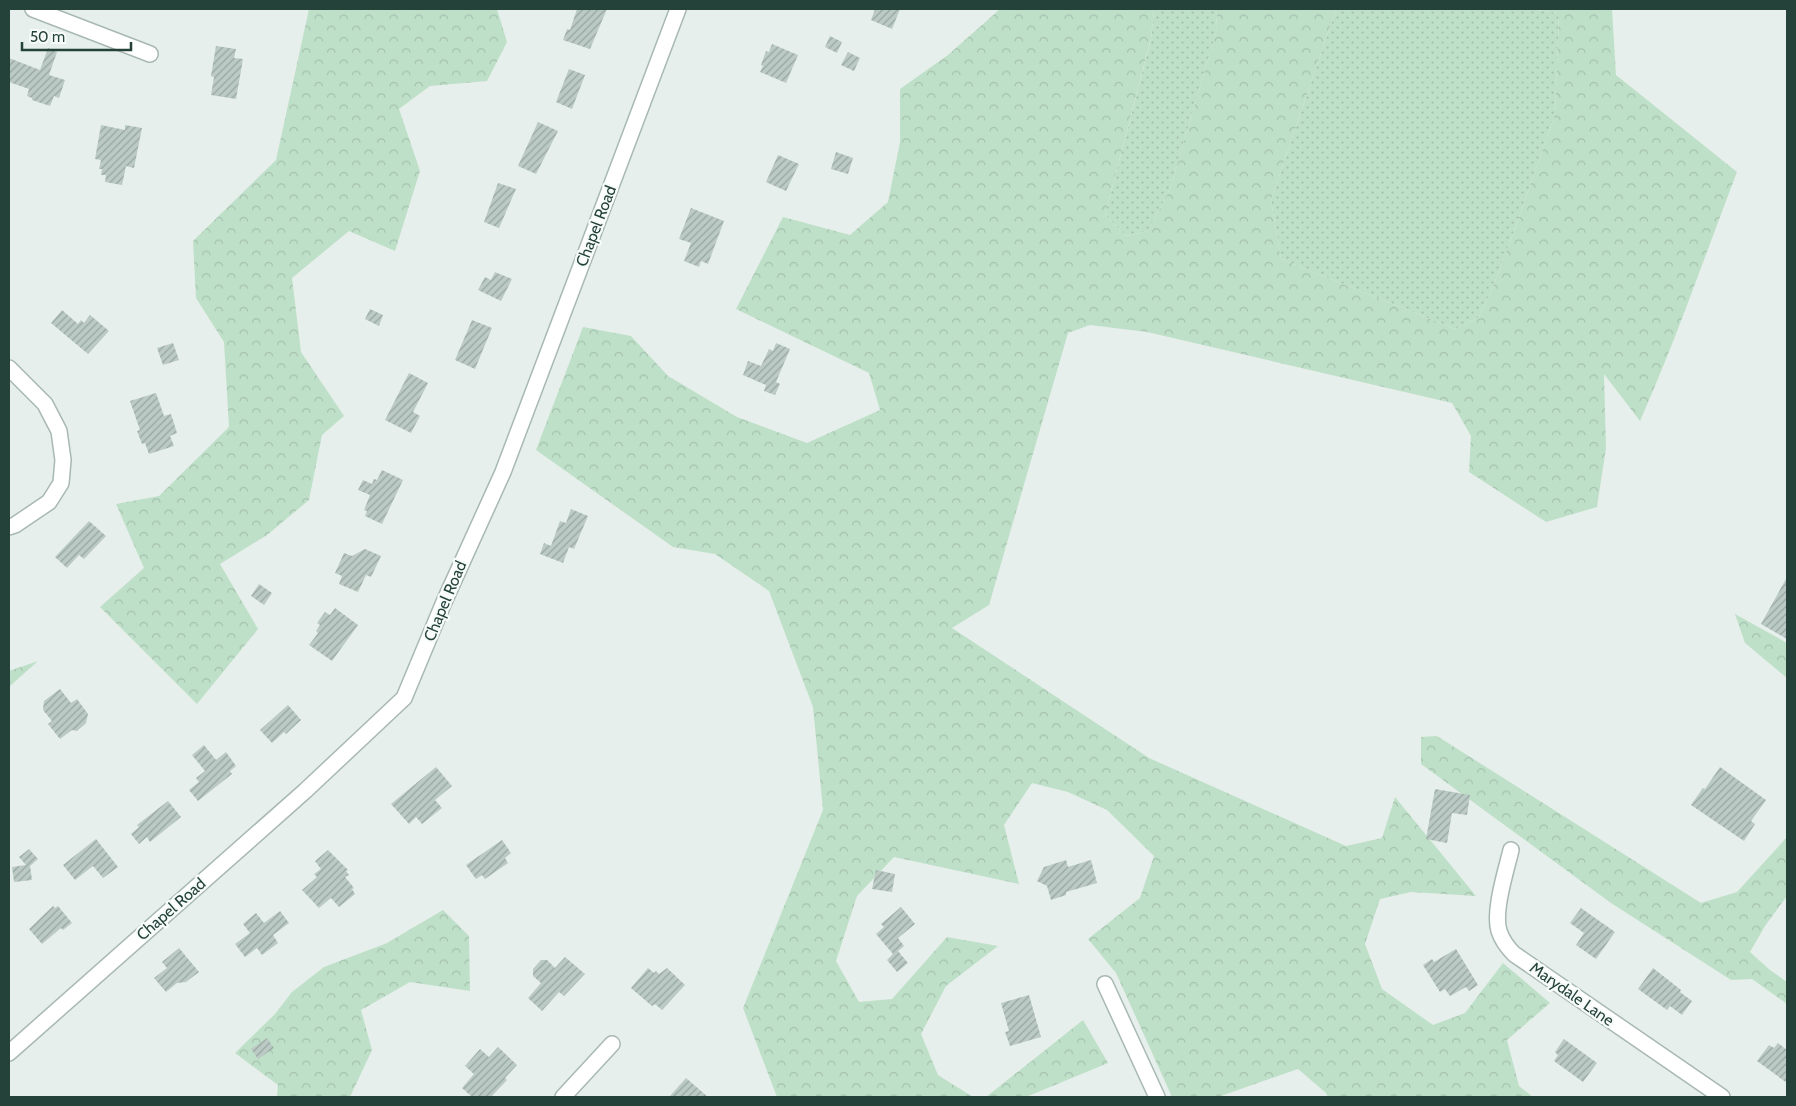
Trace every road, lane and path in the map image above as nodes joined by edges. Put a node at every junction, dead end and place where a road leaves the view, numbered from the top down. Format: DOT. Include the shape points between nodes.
graph roads {
  1 [pos="33,9"];
  2 [pos="678,9"];
  3 [pos="150,54"];
  4 [pos="9,368"];
  5 [pos="9,526"];
  6 [pos="1511,850"];
  7 [pos="1105,984"];
  8 [pos="612,1044"];
  9 [pos="9,1053"];
  10 [pos="563,1097"];
  11 [pos="1157,1097"];
  12 [pos="1722,1097"];
  1 -- 3 [label="street"];
  2 -- 9 [label="street, Chapel Road" via="503,472 404,698 305,791"];
  4 -- 5 [label="street" via="45,404 60,431 63,460 61,483 49,502"];
  6 -- 12 [label="street, Marydale Lane" via="1497,914 1499,931 1506,945 1514,954"];
  7 -- 11 [label="street"];
  8 -- 10 [label="street"];
}
